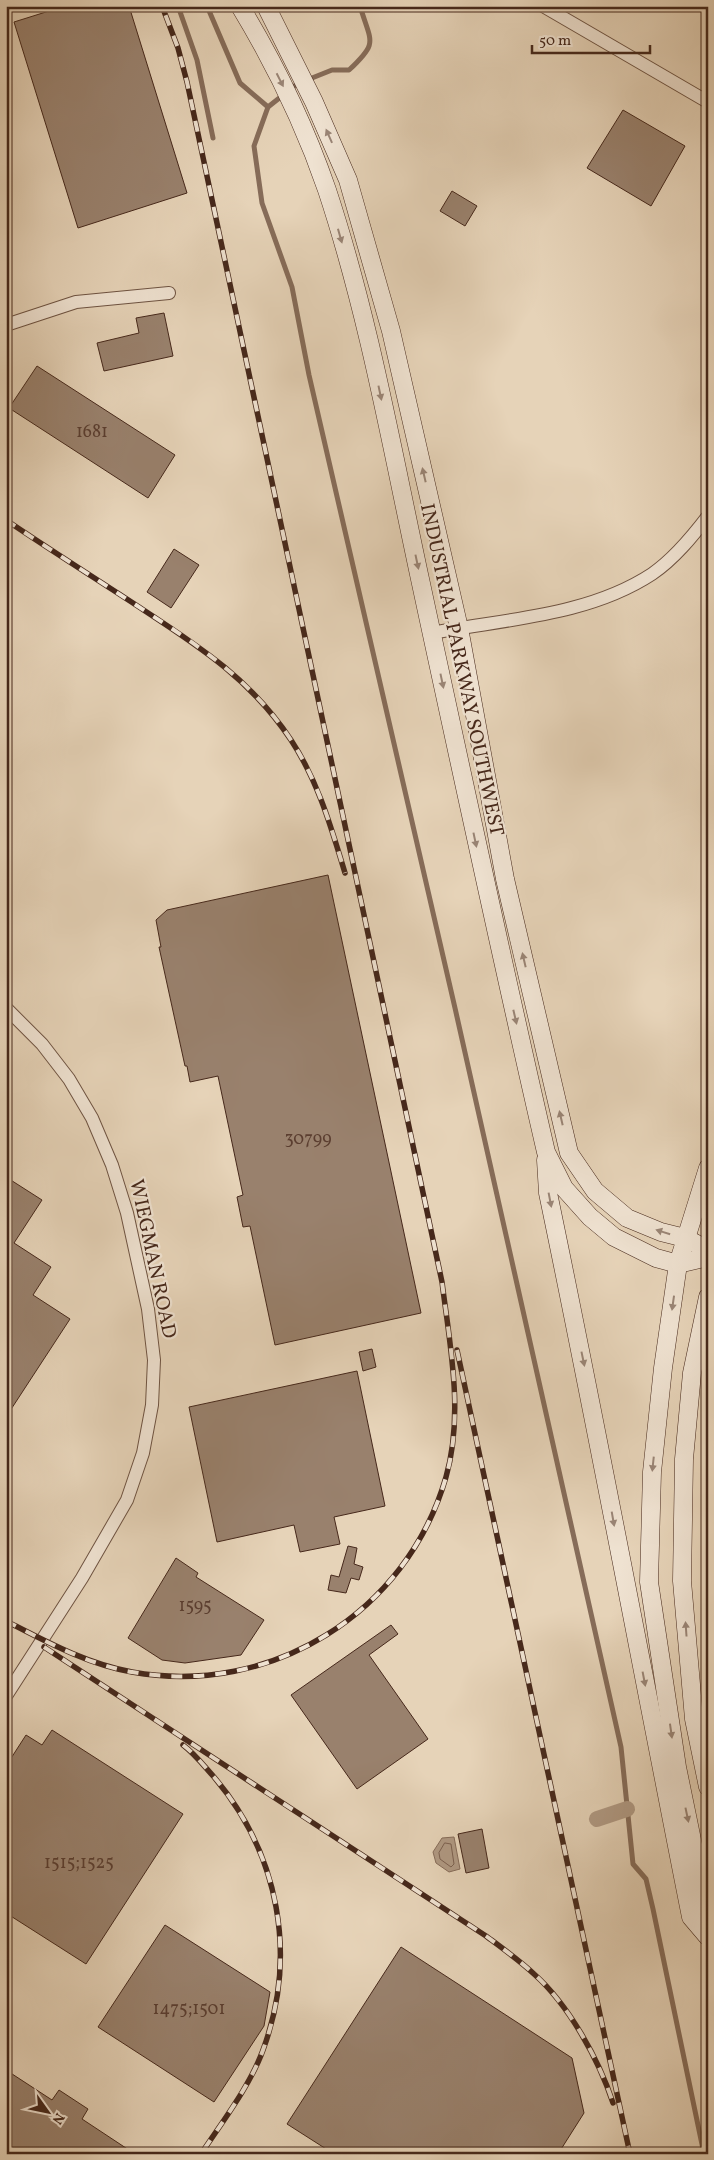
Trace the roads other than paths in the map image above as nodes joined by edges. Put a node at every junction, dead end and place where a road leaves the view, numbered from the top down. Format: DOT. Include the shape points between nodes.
graph roads {
  1 [pos="240,6"];
  2 [pos="266,6"];
  3 [pos="543,6"];
  4 [pos="708,102"];
  5 [pos="169,293"];
  6 [pos="6,325"];
  7 [pos="708,516"];
  8 [pos="459,628"];
  9 [pos="432,633"];
  10 [pos="6,1008"];
  11 [pos="546,1152"];
  12 [pos="708,1168"];
  13 [pos="685,1238"];
  14 [pos="708,1250"];
  15 [pos="708,1257"];
  16 [pos="678,1264"];
  17 [pos="708,1297"];
  18 [pos="6,1696"];
  19 [pos="708,1787"];
  20 [pos="708,1918"];
  21 [pos="708,1937"];
  1 -- 9 [label="main road, INDUSTRIAL PARKWAY SOUTHWEST, one-way" via="295,109 326,189 368,336"];
  8 -- 2 [label="main road, INDUSTRIAL PARKWAY SOUTHWEST, one-way" via="391,331 348,180"];
  3 -- 4 [label="street"];
  5 -- 6 [label="street" via="76,302"];
  7 -- 8 [label="street" via="688,542 653,573 612,595 567,608"];
  8 -- 9 [label="street"];
  13 -- 8 [label="main road, INDUSTRIAL PARKWAY SOUTHWEST, one-way" via="627,1218 596,1191 569,1153 505,879"];
  9 -- 11 [label="main road, INDUSTRIAL PARKWAY SOUTHWEST, one-way" via="484,884"];
  10 -- 18 [label="street, WIEGMAN ROAD" via="42,1044 69,1079 92,1118 112,1165 127,1213 148,1309 154,1360 152,1405 143,1453 127,1500 82,1578"];
  11 -- 16 [label="main road, INDUSTRIAL PARKWAY SOUTHWEST" via="564,1188 590,1217 614,1236 656,1258"];
  11 -- 21 [label="main road, one-way" via="548,1193 691,1916"];
  12 -- 13 [label="main road"];
  13 -- 14 [label="main road, INDUSTRIAL PARKWAY SOUTHWEST"];
  13 -- 16 [label="main road"];
  15 -- 16 [label="main road, INDUSTRIAL PARKWAY SOUTHWEST"];
  16 -- 20 [label="main road, one-way" via="652,1472 650,1582 677,1767"];
  19 -- 17 [label="main road, one-way" via="694,1719 682,1581 684,1459 692,1373"];
}
